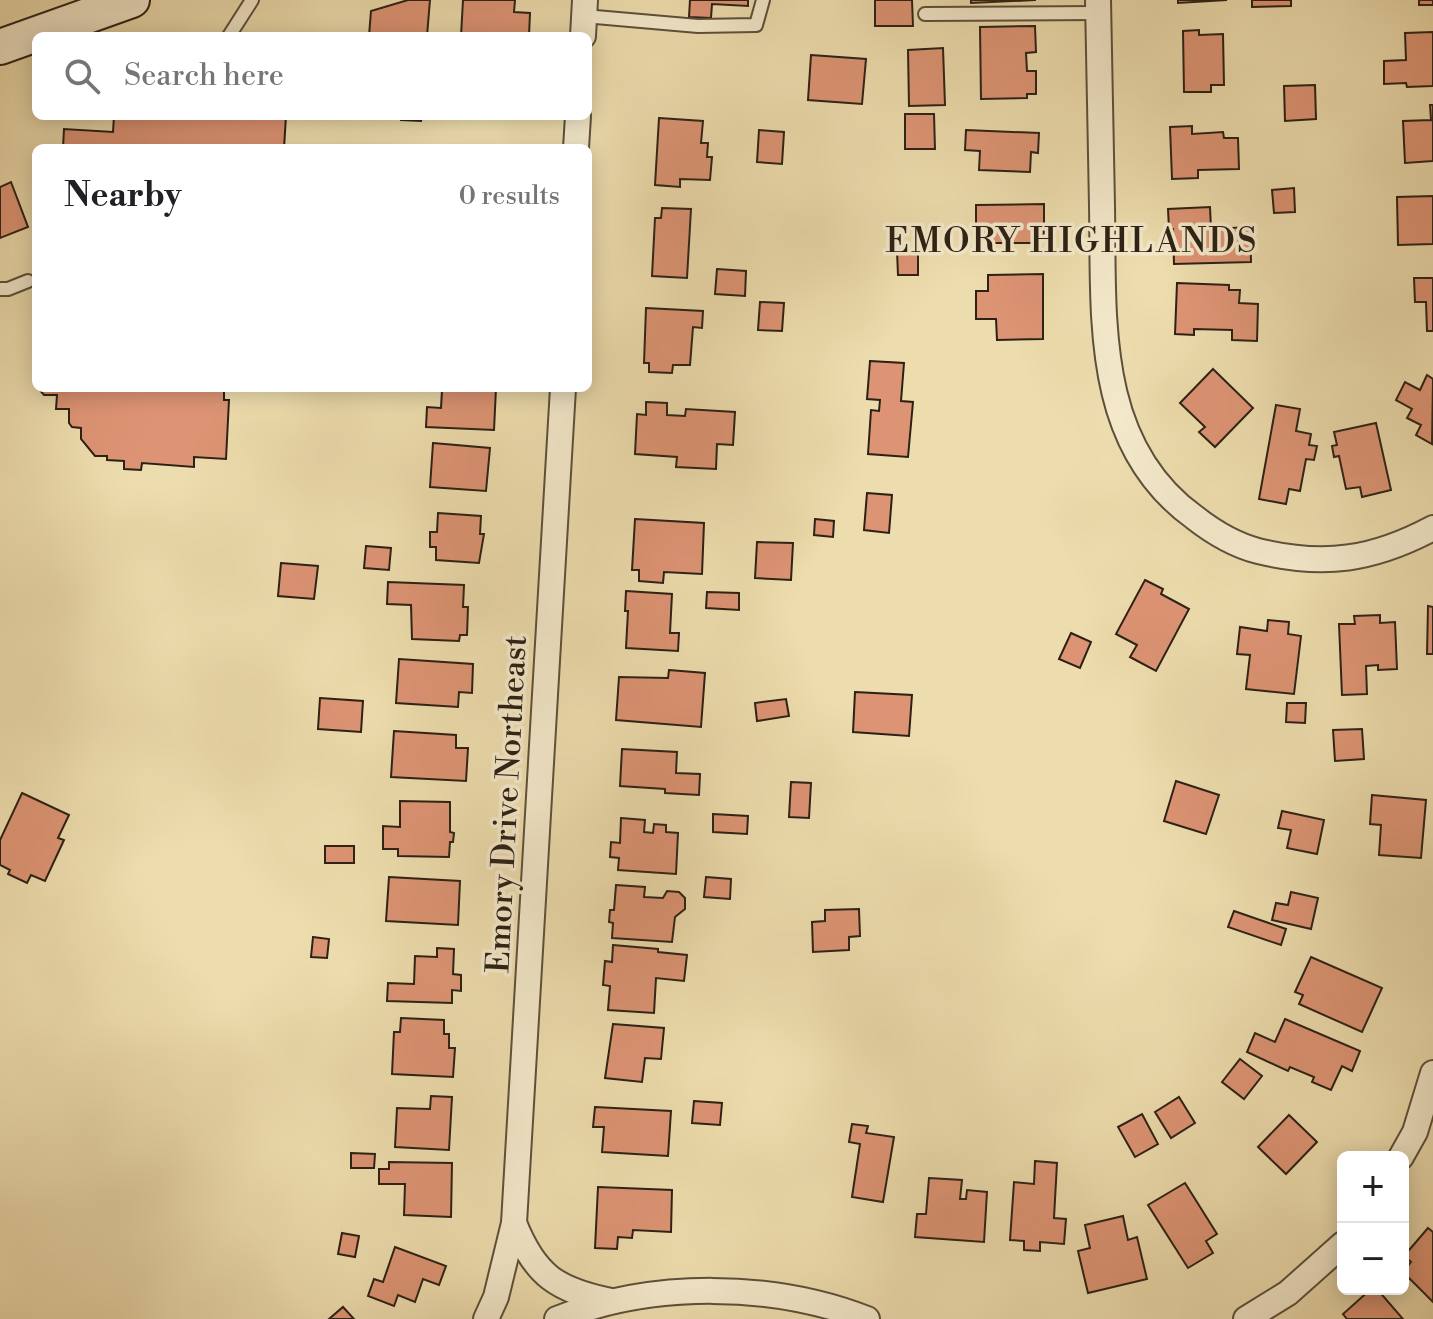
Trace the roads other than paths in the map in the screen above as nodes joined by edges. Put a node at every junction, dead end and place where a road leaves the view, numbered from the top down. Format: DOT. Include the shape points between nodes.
graph roads {
  1 [pos="132,0"];
  2 [pos="252,0"];
  3 [pos="763,0"];
  4 [pos="1098,6"];
  5 [pos="925,14"];
  6 [pos="584,17"];
  7 [pos="48,32"];
  8 [pos="232,32"];
  9 [pos="578,120"];
  10 [pos="576,144"];
  11 [pos="28,281"];
  12 [pos="0,289"];
  13 [pos="563,392"];
  14 [pos="1433,528"];
  15 [pos="1433,1073"];
  16 [pos="1404,1151"];
  17 [pos="514,1223"];
  18 [pos="1337,1249"];
  19 [pos="615,1302"];
  20 [pos="486,1319"];
  21 [pos="557,1319"];
  22 [pos="867,1319"];
  23 [pos="1246,1319"];
  1 -- 7 [label="main road"];
  2 -- 8 [label="lane"];
  3 -- 6 [label="lane" via="756,25"];
  4 -- 5 [label="lane"];
  4 -- 14 [label="street" via="1108,367 1120,414 1146,467 1162,490 1204,525 1273,554 1317,561 1367,555"];
  9 -- 10 [label="street"];
  11 -- 12 [label="lane"];
  13 -- 17 [label="street, Emory Drive Northeast"];
  15 -- 16 [label="street"];
  17 -- 19 [label="street, Emory Drive Northeast" via="533,1263 551,1281"];
  17 -- 20 [label="street, Emory Drive Northeast"];
  18 -- 23 [label="street" via="1288,1293"];
  19 -- 21 [label="street"];
  19 -- 22 [label="street" via="721,1291 795,1299"];
}
